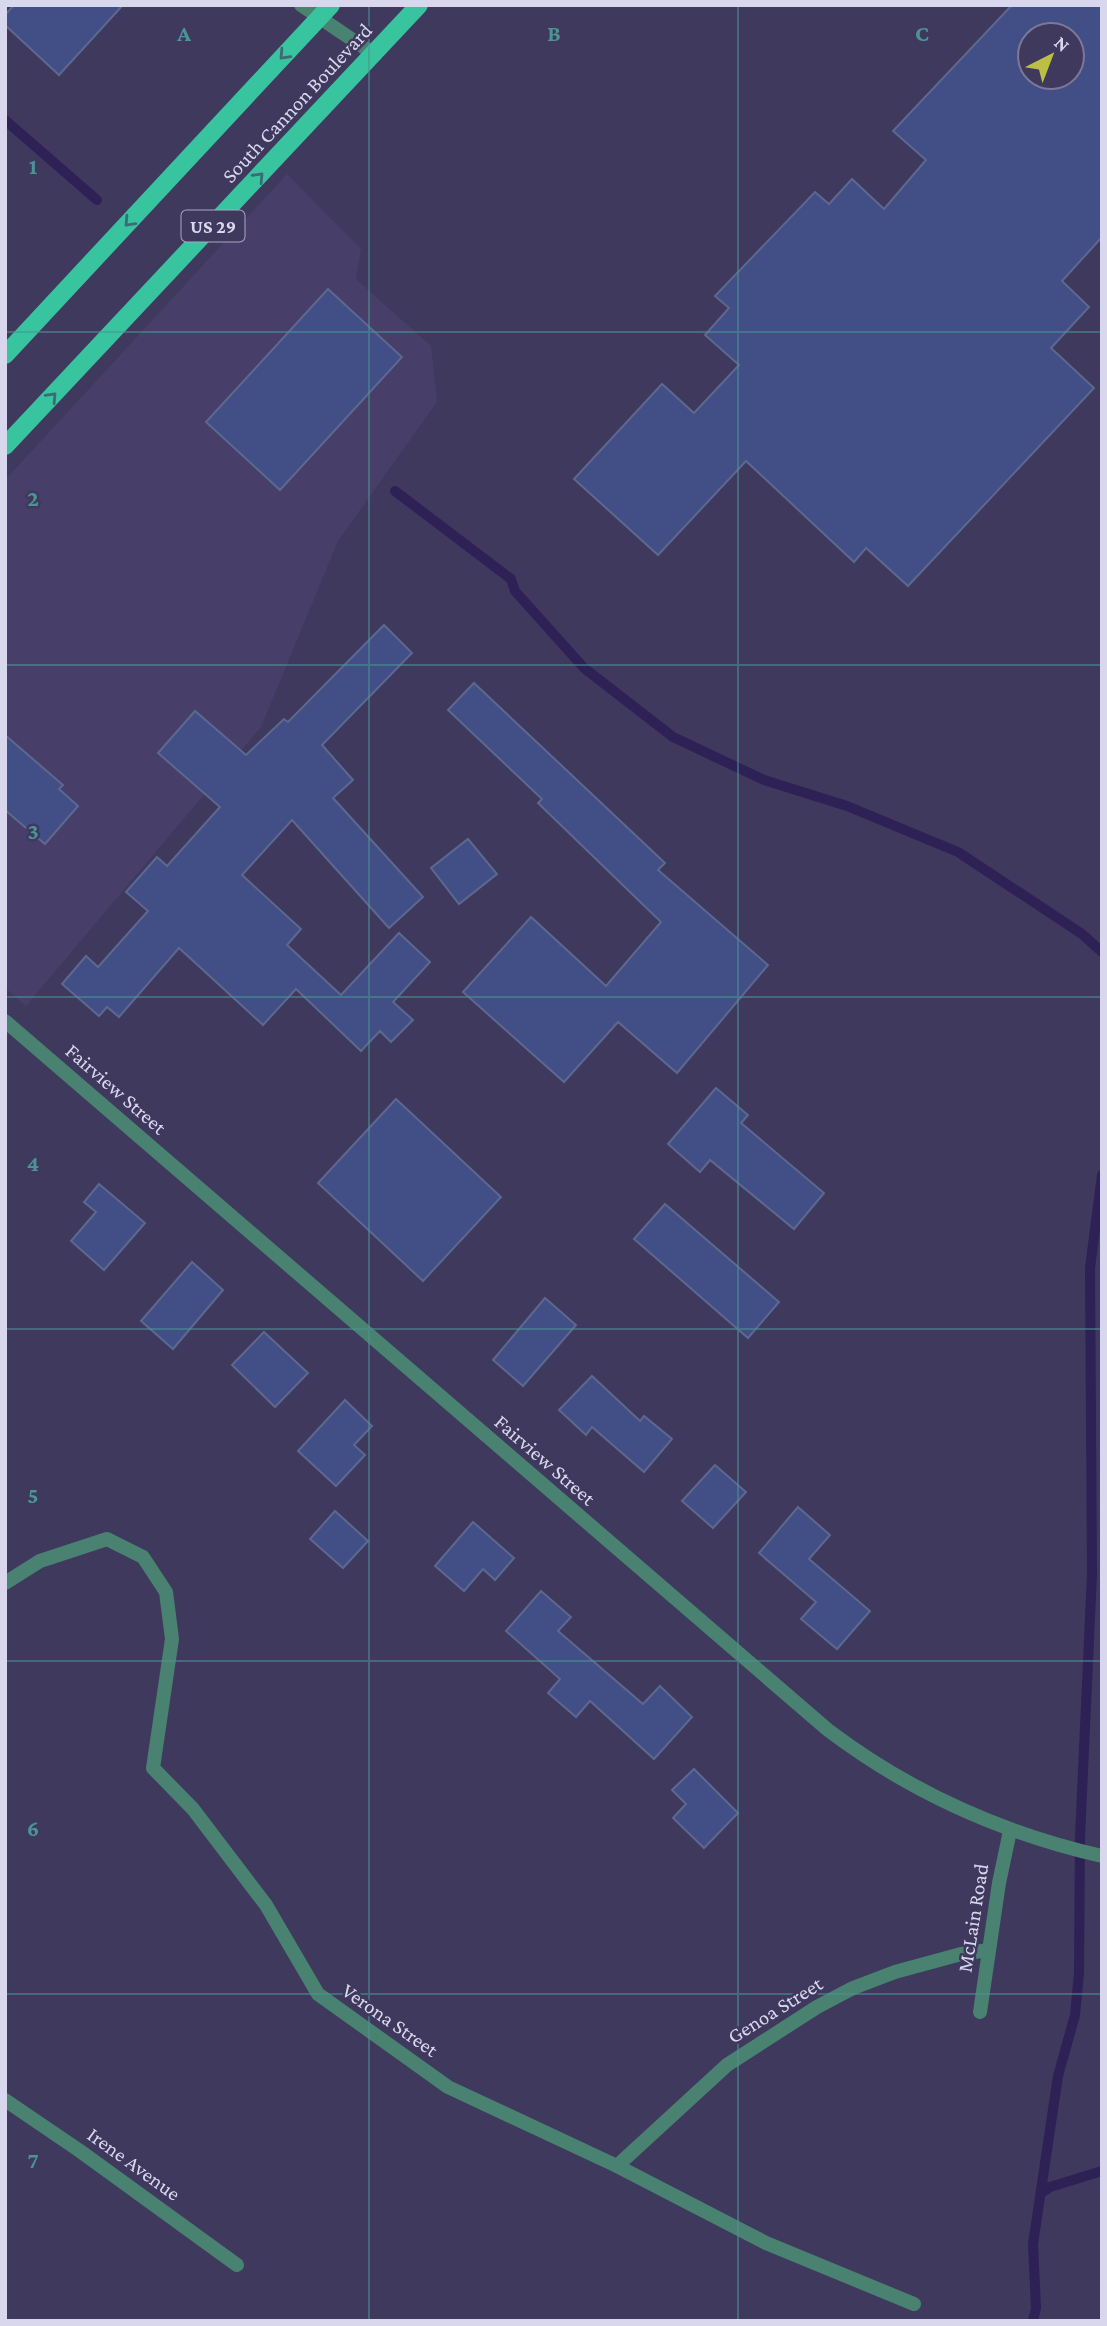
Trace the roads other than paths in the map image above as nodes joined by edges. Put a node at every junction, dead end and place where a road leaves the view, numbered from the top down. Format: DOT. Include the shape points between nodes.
graph roads {
  1 [pos="301,5"];
  2 [pos="419,5"];
  3 [pos="325,12"];
  4 [pos="374,54"];
  5 [pos="5,355"];
  6 [pos="5,446"];
  7 [pos="5,1021"];
  8 [pos="5,1583"];
  9 [pos="1010,1831"];
  10 [pos="1102,1856"];
  11 [pos="989,1950"];
  12 [pos="980,2012"];
  13 [pos="5,2100"];
  14 [pos="617,2166"];
  15 [pos="237,2265"];
  16 [pos="914,2304"];
  1 -- 3 [label="street"];
  2 -- 4 [label="main road, South Cannon Boulevard / US 29"];
  3 -- 4 [label="street"];
  3 -- 5 [label="main road, South Cannon Boulevard / US 29, one-way"];
  6 -- 4 [label="main road, South Cannon Boulevard / US 29, one-way"];
  7 -- 9 [label="street, Fairview Street" via="828,1730 902,1780"];
  8 -- 14 [label="street, Verona Street" via="40,1561 107,1539 143,1557 166,1592 172,1639 153,1768 193,1809 266,1905 318,1994 448,2087"];
  9 -- 10 [label="street, Fairview Street"];
  9 -- 11 [label="street, McLain Road"];
  11 -- 12 [label="street, McLain Road"];
  11 -- 14 [label="street, Genoa Street" via="895,1972 817,2007 727,2065"];
  13 -- 15 [label="street, Irene Avenue"];
  14 -- 16 [label="street, Verona Street" via="766,2244"];
}
